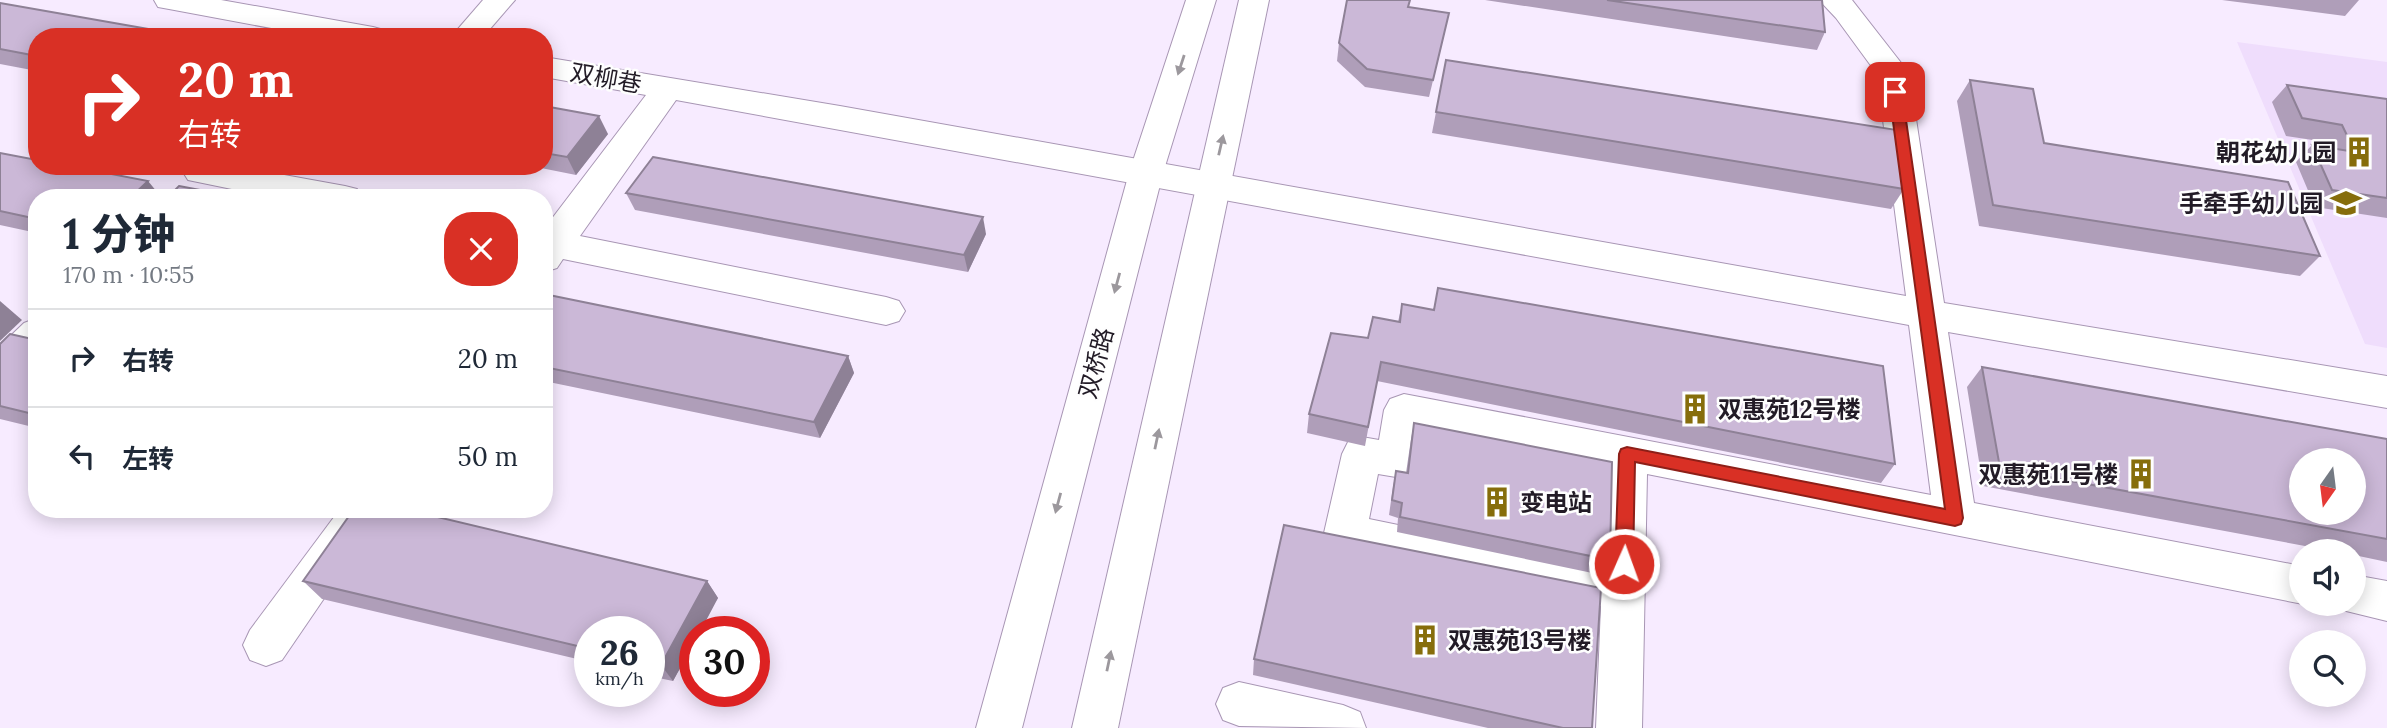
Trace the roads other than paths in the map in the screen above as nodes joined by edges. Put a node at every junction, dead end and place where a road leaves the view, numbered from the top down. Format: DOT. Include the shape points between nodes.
graph roads {
  1 [pos="169,0"];
  2 [pos="500,0"];
  3 [pos="1201,0"];
  4 [pos="1254,0"];
  5 [pos="1834,0"];
  6 [pos="308,28"];
  7 [pos="474,28"];
  8 [pos="553,69"];
  9 [pos="667,89"];
  10 [pos="1146,173"];
  11 [pos="197,175"];
  12 [pos="232,175"];
  13 [pos="1212,184"];
  14 [pos="182,189"];
  15 [pos="301,189"];
  16 [pos="553,241"];
  17 [pos="553,250"];
  18 [pos="886,311"];
  19 [pos="1924,314"];
  20 [pos="28,342"];
  21 [pos="0,370"];
  22 [pos="2387,392"];
  23 [pos="1627,454"];
  24 [pos="358,518"];
  25 [pos="1955,518"];
  26 [pos="2289,582"];
  27 [pos="1623,592"];
  28 [pos="2366,597"];
  29 [pos="2387,601"];
  30 [pos="266,645"];
  31 [pos="1239,704"];
  32 [pos="999,728"];
  33 [pos="1095,728"];
  34 [pos="1343,728"];
  35 [pos="1619,728"];
  1 -- 6 [label="street"];
  2 -- 7 [label="street"];
  3 -- 10 [label="street, 双桥路, one-way"];
  13 -- 4 [label="street, one-way"];
  5 -- 19 [label="street" via="1893,73"];
  8 -- 9 [label="street, 双柳巷"];
  9 -- 10 [label="street, 双柳巷"];
  9 -- 16 [label="street"];
  10 -- 13 [label="street, 双柳巷"];
  10 -- 32 [label="street, 双桥路, one-way"];
  11 -- 14 [label="street"];
  12 -- 15 [label="street"];
  13 -- 19 [label="street, 双柳巷"];
  33 -- 13 [label="street, one-way"];
  17 -- 18 [label="street"];
  19 -- 22 [label="street, 双柳巷"];
  19 -- 25 [label="street"];
  20 -- 21 [label="street"];
  23 -- 25 [label="street"];
  23 -- 27 [label="street"];
  23 -- 27 [label="street" via="1404,410 1396,460 1362,454 1345,533"];
  24 -- 30 [label="street"];
  25 -- 26 [label="street"];
  27 -- 35 [label="street"];
  28 -- 29 [label="street"];
  31 -- 34 [label="street"];
}
